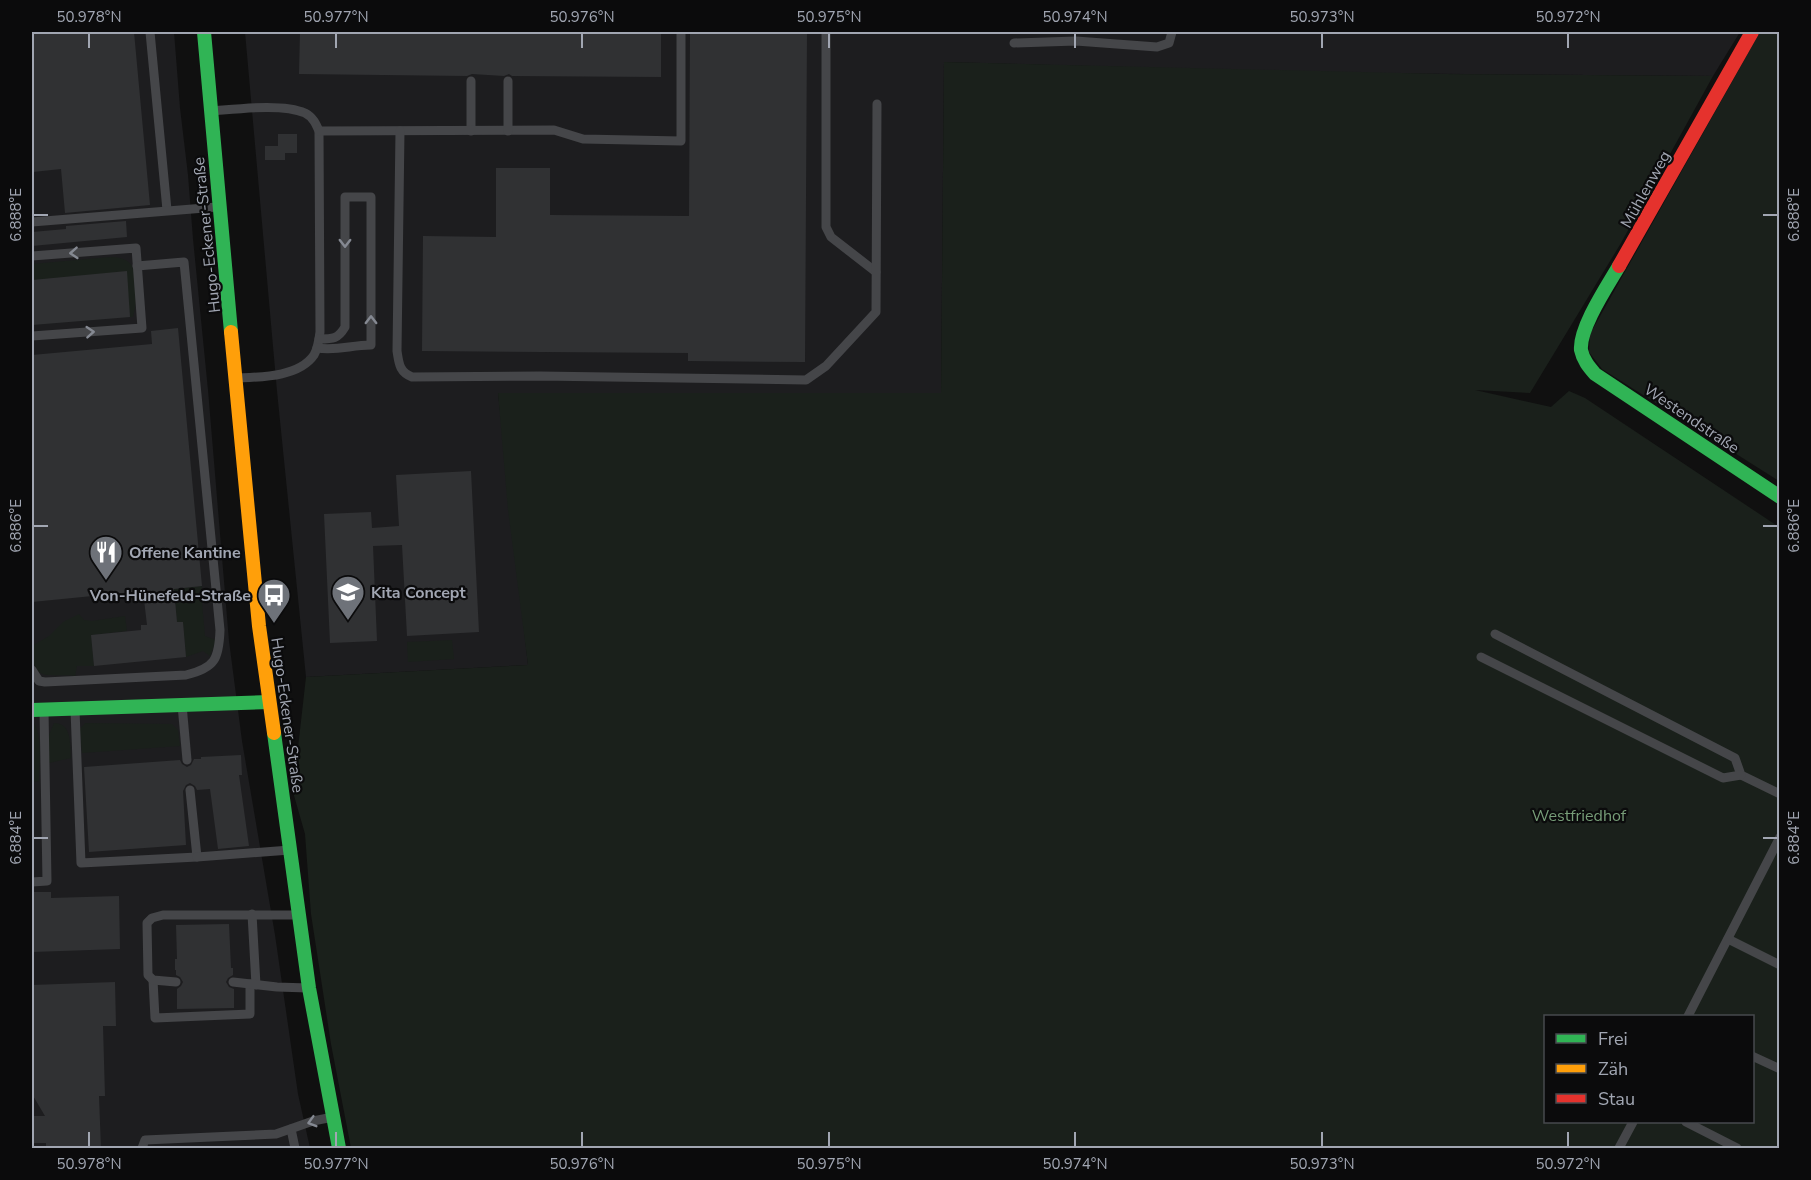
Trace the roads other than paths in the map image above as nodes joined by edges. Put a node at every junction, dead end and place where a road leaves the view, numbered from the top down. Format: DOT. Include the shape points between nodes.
graph roads {
  1 [pos="150,32"];
  2 [pos="204,32"];
  3 [pos="681,32"];
  4 [pos="826,32"];
  5 [pos="1172,32"];
  6 [pos="1752,32"];
  7 [pos="1014,43"];
  8 [pos="471,81"];
  9 [pos="508,81"];
  10 [pos="877,104"];
  11 [pos="210,111"];
  12 [pos="319,131"];
  13 [pos="400,131"];
  14 [pos="471,131"];
  15 [pos="508,131"];
  16 [pos="219,206"];
  17 [pos="167,210"];
  18 [pos="32,222"];
  19 [pos="32,256"];
  20 [pos="137,266"];
  21 [pos="876,272"];
  22 [pos="32,336"];
  23 [pos="318,344"];
  24 [pos="1587,366"];
  25 [pos="236,378"];
  26 [pos="1779,496"];
  27 [pos="1495,633"];
  28 [pos="1480,657"];
  29 [pos="32,670"];
  30 [pos="269,702"];
  31 [pos="182,705"];
  32 [pos="75,707"];
  33 [pos="38,710"];
  34 [pos="188,760"];
  35 [pos="1741,775"];
  36 [pos="190,790"];
  37 [pos="1779,794"];
  38 [pos="1779,837"];
  39 [pos="290,850"];
  40 [pos="197,858"];
  41 [pos="32,882"];
  42 [pos="252,914"];
  43 [pos="299,915"];
  44 [pos="1728,939"];
  45 [pos="1779,965"];
  46 [pos="153,980"];
  47 [pos="176,982"];
  48 [pos="233,982"];
  49 [pos="253,984"];
  50 [pos="309,988"];
  51 [pos="1689,1015"];
  52 [pos="1754,1057"];
  53 [pos="1779,1069"];
  54 [pos="333,1117"];
  55 [pos="1632,1123"];
  56 [pos="1688,1123"];
  57 [pos="291,1129"];
  58 [pos="142,1149"];
  59 [pos="295,1149"];
  60 [pos="339,1149"];
  61 [pos="1619,1149"];
  62 [pos="1737,1149"];
  1 -- 17 [label="lane"];
  2 -- 11 [label="main road, Hugo-Eckener-Straße"];
  3 -- 15 [label="lane" via="681,141 583,139 554,130"];
  4 -- 21 [label="lane" via="826,227 831,237"];
  5 -- 7 [label="lane" via="1169,43 1157,47 1076,41"];
  6 -- 24 [label="main road, Mühlenweg" via="1592,314 1582,337 1581,353"];
  8 -- 14 [label="lane"];
  9 -- 15 [label="lane"];
  10 -- 21 [label="lane"];
  11 -- 12 [label="lane" via="288,109 306,113"];
  11 -- 16 [label="main road, Hugo-Eckener-Straße"];
  12 -- 13 [label="lane"];
  12 -- 23 [label="lane"];
  13 -- 14 [label="lane"];
  13 -- 21 [label="lane" via="398,351 399,365 404,374 412,377 806,380 826,366 876,312"];
  14 -- 15 [label="lane"];
  16 -- 17 [label="lane"];
  16 -- 25 [label="main road, Hugo-Eckener-Straße"];
  17 -- 18 [label="lane"];
  20 -- 19 [label="lane, one-way" via="136,248"];
  22 -- 20 [label="lane, one-way" via="142,328"];
  20 -- 29 [label="lane" via="184,261 219,649 212,664 186,675 45,682 39,681"];
  23 -- 23 [label="lane, one-way" via="342,349 371,345 371,197 345,197 345,327 340,335"];
  23 -- 25 [label="lane" via="308,362 289,371"];
  24 -- 26 [label="main road, Westendstraße"];
  25 -- 30 [label="main road, Hugo-Eckener-Straße"];
  27 -- 35 [label="lane" via="1735,758"];
  28 -- 35 [label="lane" via="1723,778"];
  30 -- 31 [label="main road"];
  30 -- 39 [label="main road, Hugo-Eckener-Straße"];
  31 -- 32 [label="main road"];
  31 -- 34 [label="lane"];
  32 -- 33 [label="main road"];
  32 -- 40 [label="lane" via="81,863"];
  33 -- 41 [label="lane" via="47,881"];
  35 -- 37 [label="lane"];
  36 -- 40 [label="lane"];
  38 -- 44 [label="lane"];
  39 -- 40 [label="lane"];
  39 -- 43 [label="main road, Hugo-Eckener-Straße"];
  42 -- 43 [label="lane"];
  42 -- 46 [label="lane" via="152,918 147,924 148,975"];
  42 -- 49 [label="lane"];
  43 -- 50 [label="main road, Hugo-Eckener-Straße"];
  44 -- 45 [label="lane"];
  44 -- 51 [label="lane"];
  46 -- 47 [label="lane"];
  46 -- 49 [label="lane" via="155,1017 250,1014"];
  48 -- 49 [label="lane"];
  49 -- 50 [label="lane"];
  50 -- 54 [label="main road, Hugo-Eckener-Straße"];
  52 -- 53 [label="lane"];
  54 -- 57 [label="lane, one-way"];
  54 -- 60 [label="main road, Hugo-Eckener-Straße"];
  55 -- 61 [label="lane"];
  56 -- 62 [label="lane"];
  57 -- 58 [label="lane" via="276,1134 145,1140"];
  57 -- 59 [label="lane"];
}
